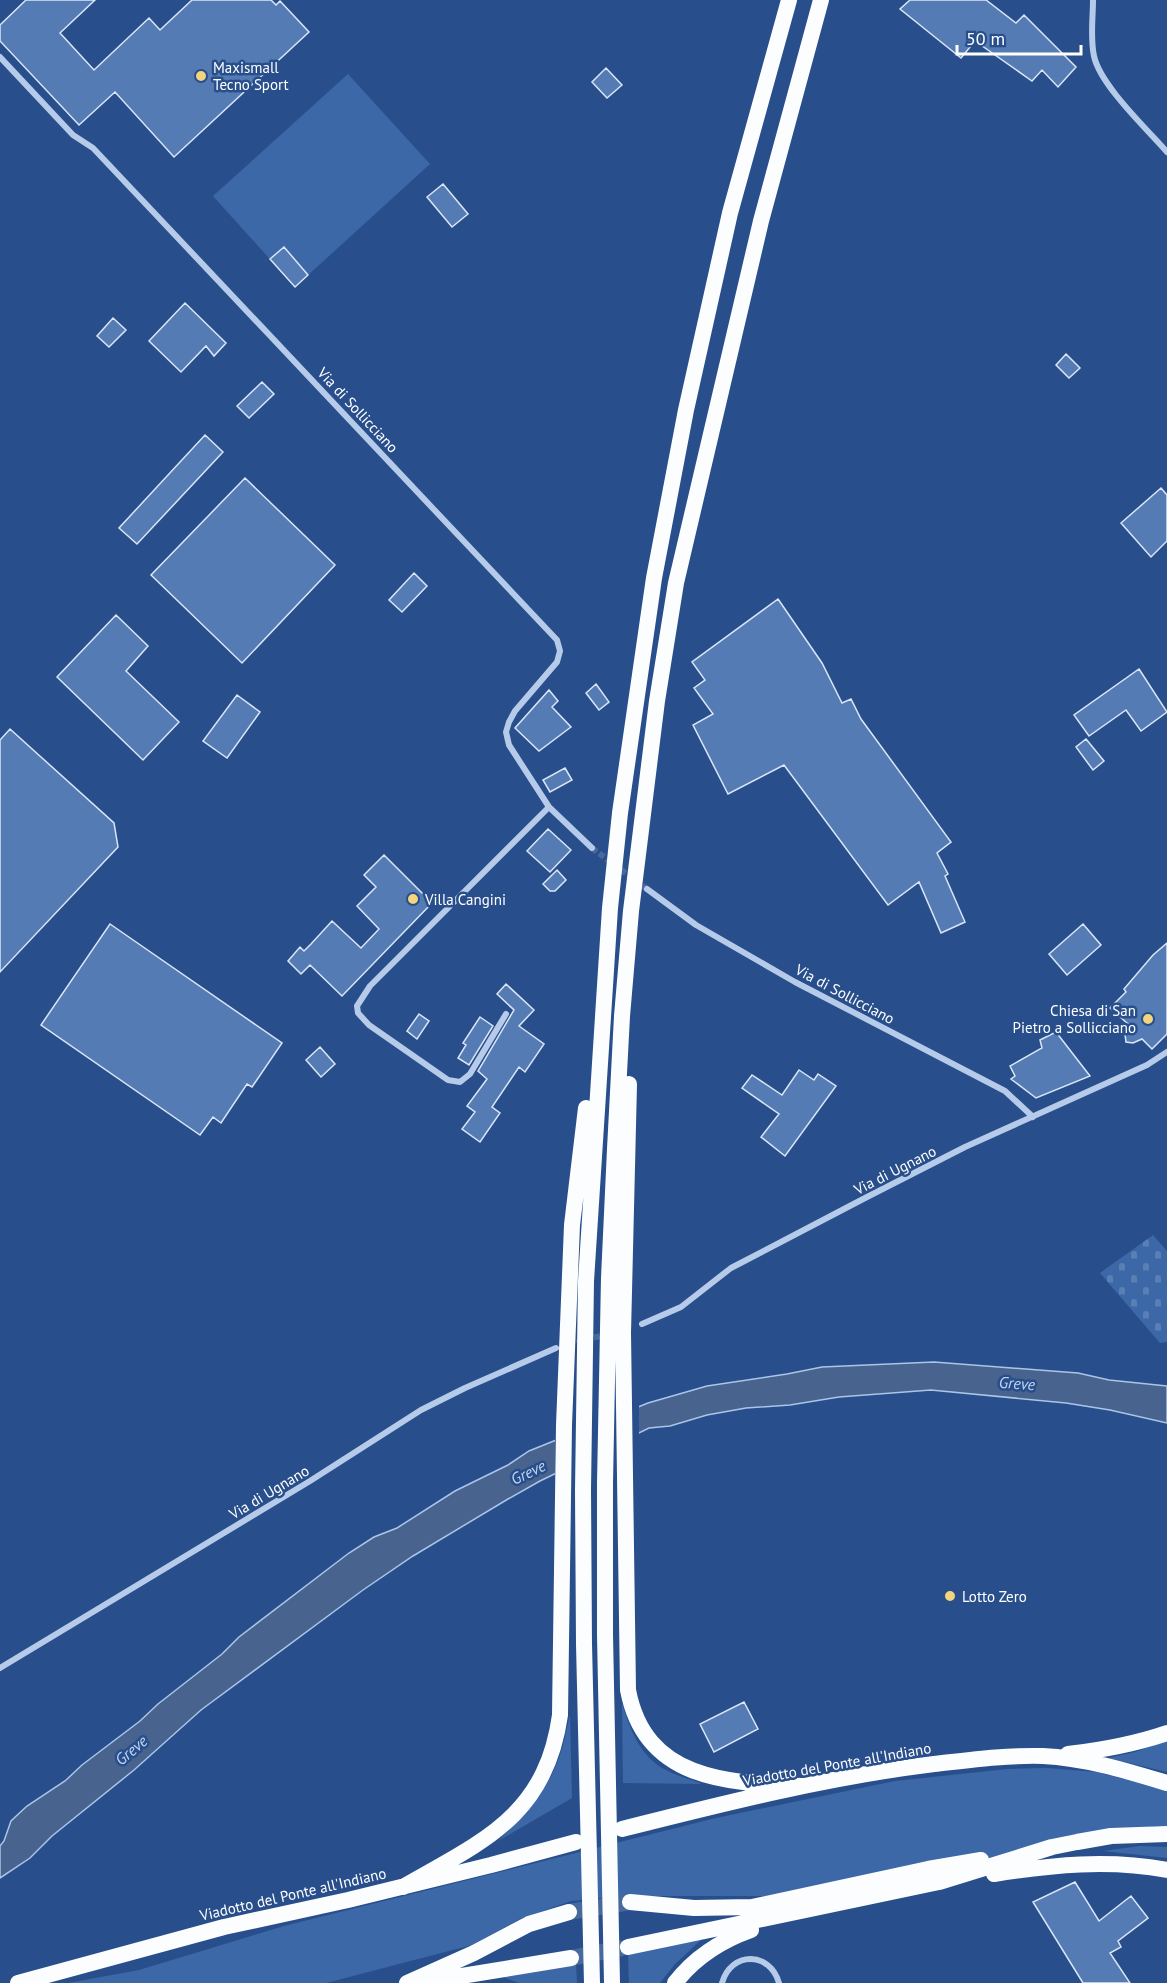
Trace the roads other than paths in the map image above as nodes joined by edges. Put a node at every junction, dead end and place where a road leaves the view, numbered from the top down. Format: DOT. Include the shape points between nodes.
graph roads {
  1 [pos="789,0"];
  2 [pos="821,0"];
  3 [pos="1092,0"];
  4 [pos="0,57"];
  5 [pos="1167,152"];
  6 [pos="549,807"];
  7 [pos="592,848"];
  8 [pos="647,889"];
  9 [pos="610,908"];
  10 [pos="631,911"];
  11 [pos="506,1014"];
  12 [pos="1167,1052"];
  13 [pos="1033,1117"];
  14 [pos="642,1324"];
  15 [pos="556,1348"];
  16 [pos="0,1668"];
  17 [pos="1167,1733"];
  18 [pos="1043,1756"];
  19 [pos="1167,1783"];
  20 [pos="802,1786"];
  21 [pos="622,1829"];
  22 [pos="1167,1834"];
  23 [pos="576,1842"];
  24 [pos="1052,1847"];
  25 [pos="1167,1870"];
  26 [pos="939,1882"];
  27 [pos="403,1887"];
  28 [pos="630,1902"];
  29 [pos="838,1904"];
  30 [pos="568,1912"];
  31 [pos="628,1947"];
  32 [pos="571,1958"];
  33 [pos="722,1982"];
  34 [pos="18,1983"];
  35 [pos="407,1983"];
  36 [pos="418,1983"];
  37 [pos="592,1983"];
  38 [pos="612,1983"];
  39 [pos="675,1983"];
  40 [pos="778,1983"];
  1 -- 9 [label="highway" via="730,213 686,410 654,578"];
  2 -- 10 [label="highway" via="760,221 676,583"];
  3 -- 5 [label="street" via="1094,57 1099,69 1106,83"];
  4 -- 6 [label="street, Via di Sollicciano" via="74,135 101,156 557,640 557,662 515,711 506,732 509,745"];
  6 -- 7 [label="street, Via di Sollicciano"];
  6 -- 11 [label="street" via="370,986 357,1006 369,1025 448,1080 460,1082 470,1074"];
  8 -- 13 [label="street, Via di Sollicciano" via="696,925 795,982 1005,1091"];
  9 -- 27 [label="highway" via="572,1225 557,1734 549,1765 513,1816 465,1852"];
  9 -- 37 [label="highway" via="586,1293 584,1632"];
  10 -- 20 [label="highway" via="623,1333 628,1690 634,1718 665,1756 715,1778"];
  10 -- 38 [label="highway" via="613,1196 604,1483"];
  12 -- 13 [label="street, Via di Ugnano"];
  13 -- 14 [label="street, Via di Ugnano" via="965,1147 767,1249 727,1271 675,1311"];
  15 -- 16 [label="street, Via di Ugnano" via="421,1410"];
  17 -- 18 [label="highway" via="1107,1749"];
  18 -- 19 [label="highway, Viadotto del Ponte all'Indiano" via="1083,1761"];
  18 -- 20 [label="highway, Viadotto del Ponte all'Indiano" via="983,1758 892,1769"];
  20 -- 21 [label="highway, Viadotto del Ponte all'Indiano"];
  22 -- 24 [label="highway" via="1111,1836"];
  23 -- 27 [label="highway, Viadotto del Ponte all'Indiano"];
  24 -- 26 [label="highway"];
  24 -- 28 [label="highway" via="752,1907 694,1908"];
  25 -- 26 [label="highway" via="1114,1863 1052,1865"];
  26 -- 29 [label="highway"];
  27 -- 34 [label="highway, Viadotto del Ponte all'Indiano" via="224,1928"];
  29 -- 31 [label="highway"];
  29 -- 39 [label="highway" via="726,1940 694,1962"];
  30 -- 35 [label="highway" via="529,1924"];
  32 -- 36 [label="highway"];
  33 -- 40 [label="street" via="733,1965 751,1959 769,1965"];
}
